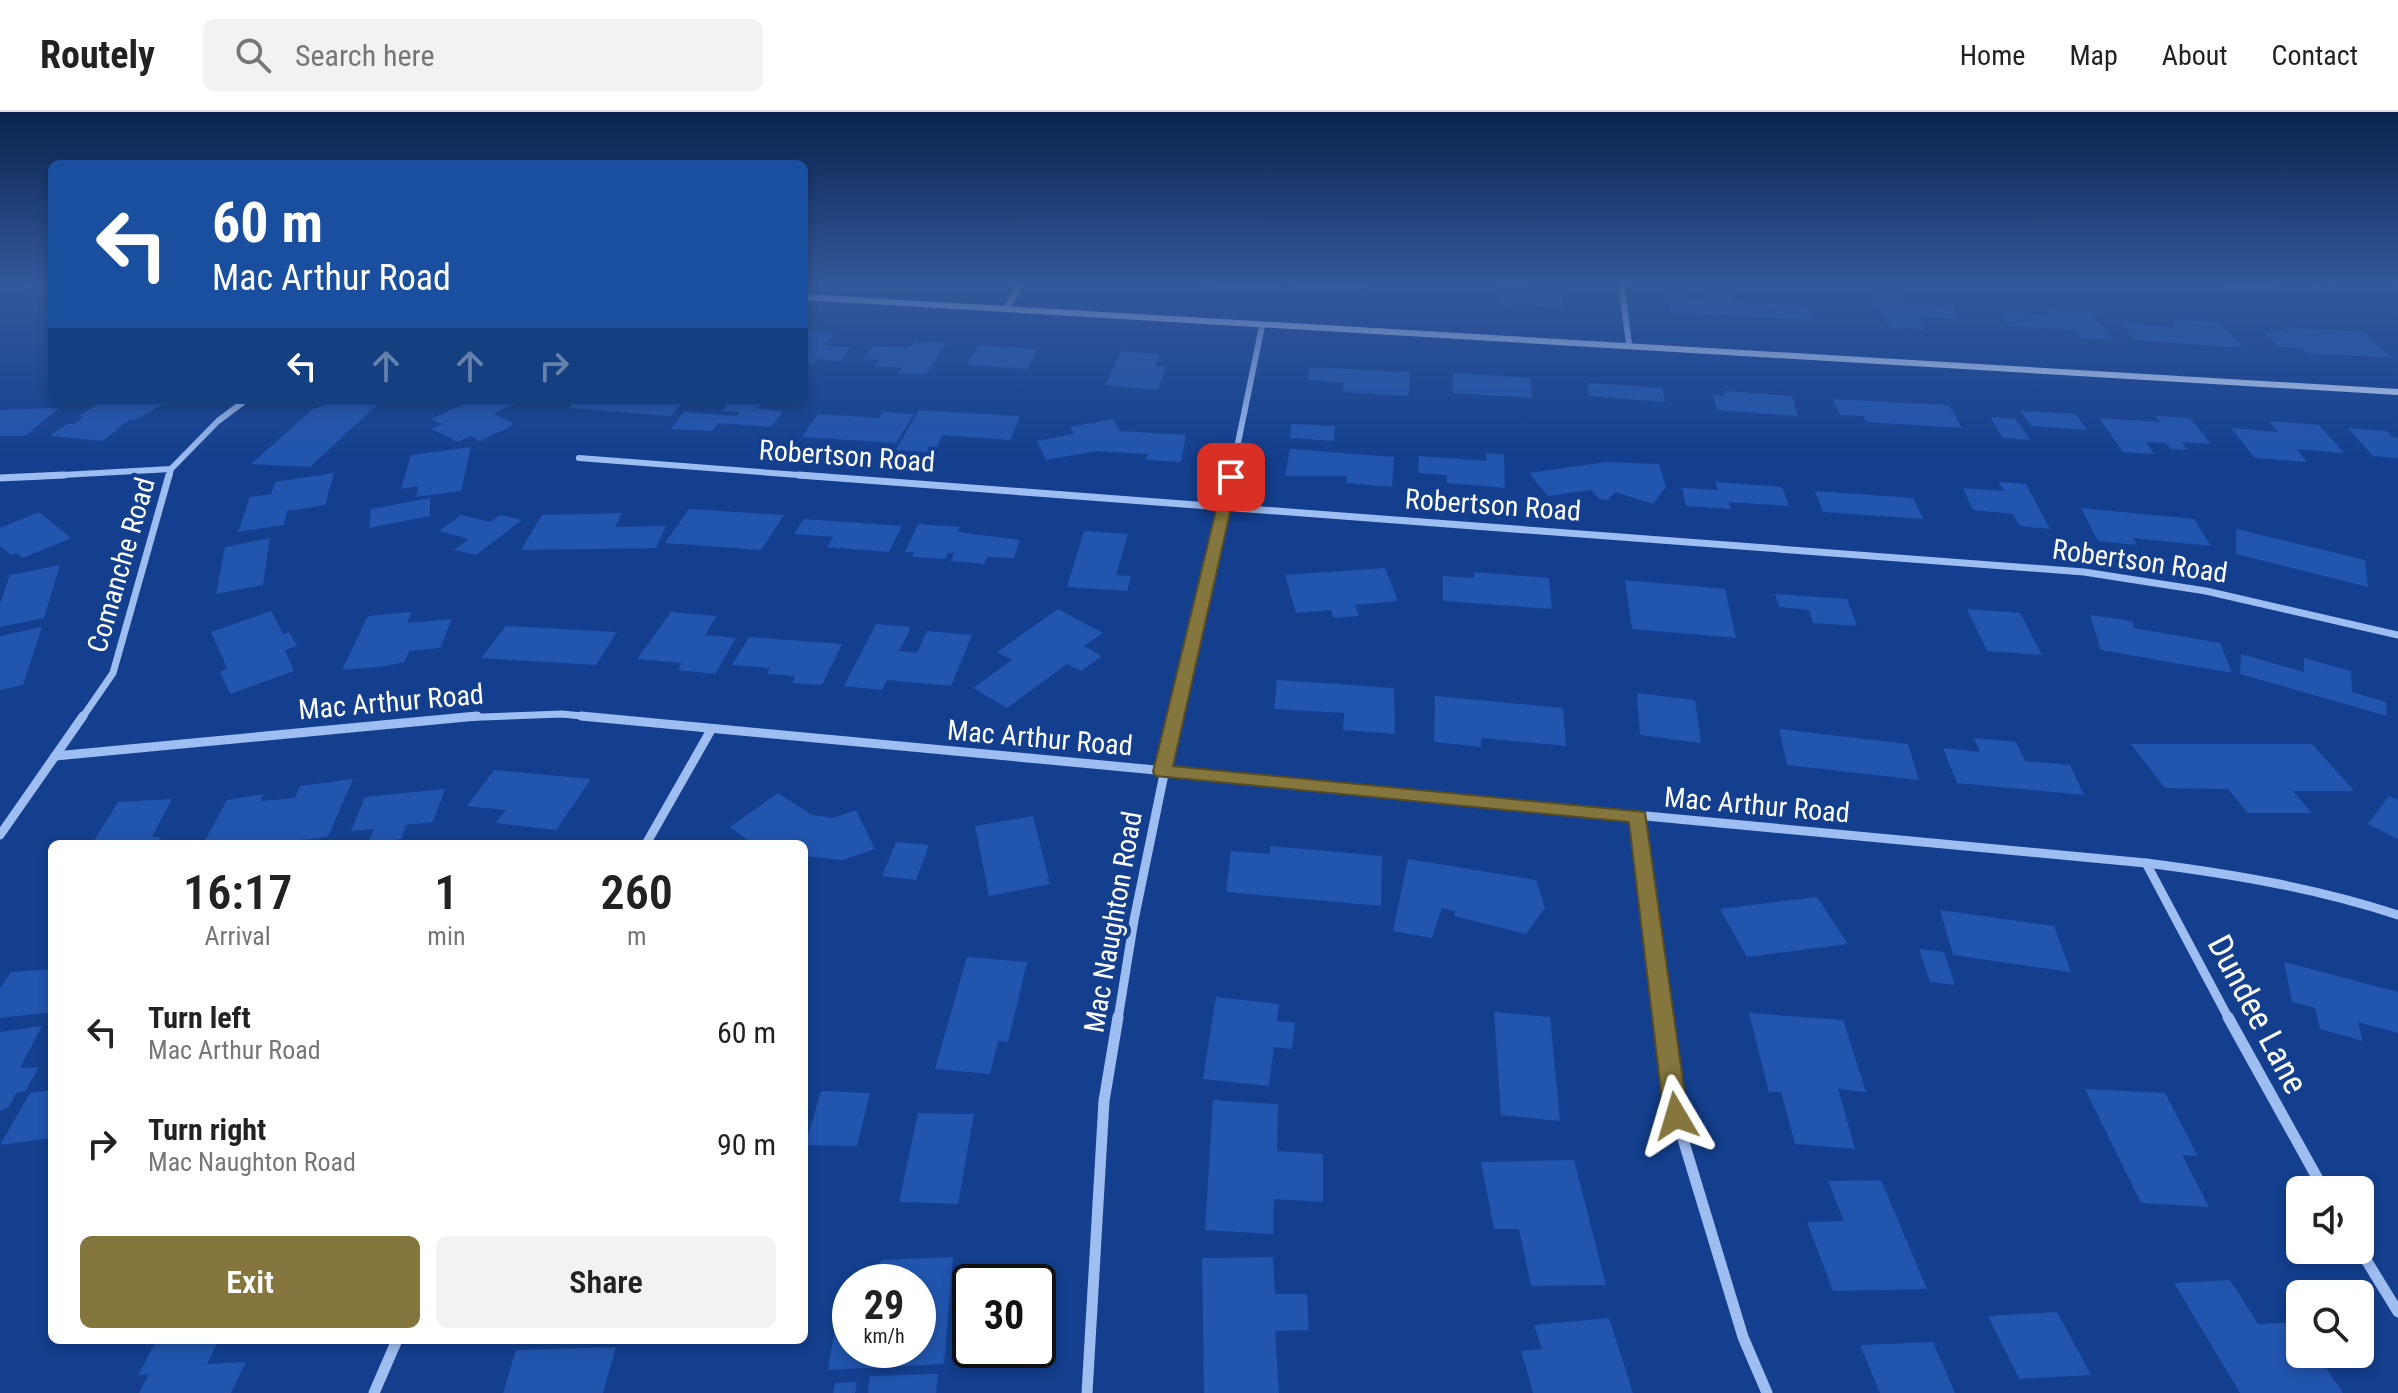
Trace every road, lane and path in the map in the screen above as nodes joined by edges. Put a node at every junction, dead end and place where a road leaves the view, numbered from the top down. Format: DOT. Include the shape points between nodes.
graph roads {
  1 [pos="1259,342"];
  2 [pos="1584,342"];
  3 [pos="1629,344"];
  4 [pos="2398,392"];
  5 [pos="241,404"];
  6 [pos="579,458"];
  7 [pos="171,469"];
  8 [pos="0,478"];
  9 [pos="1225,507"];
  10 [pos="2398,635"];
  11 [pos="711,730"];
  12 [pos="55,756"];
  13 [pos="1163,772"];
  14 [pos="1638,816"];
  15 [pos="0,835"];
  16 [pos="648,840"];
  17 [pos="2146,863"];
  18 [pos="2398,915"];
  19 [pos="2315,1176"];
  20 [pos="2369,1264"];
  21 [pos="2398,1312"];
  22 [pos="395,1344"];
  23 [pos="374,1393"];
  24 [pos="1087,1393"];
  25 [pos="1767,1393"];
  1 -- 9 [label="street, Mac Naughton Road"];
  2 -- 3 [label="main road"];
  3 -- 4 [label="main road"];
  5 -- 7 [label="street, Comanche Road"];
  6 -- 9 [label="street, Robertson Road"];
  7 -- 8 [label="street"];
  7 -- 12 [label="street, Comanche Road" via="113,673"];
  9 -- 10 [label="street, Robertson Road" via="2084,572 2206,591"];
  9 -- 13 [label="street, Mac Naughton Road"];
  11 -- 12 [label="street, Mac Arthur Road" via="562,714 485,715"];
  11 -- 13 [label="street, Mac Arthur Road"];
  11 -- 16 [label="street"];
  12 -- 15 [label="street, Comanche Road"];
  13 -- 14 [label="street, Mac Arthur Road"];
  13 -- 24 [label="street, Mac Naughton Road" via="1104,1101"];
  14 -- 17 [label="street, Mac Arthur Road"];
  14 -- 25 [label="street" via="1676,1116 1743,1337"];
  17 -- 18 [label="street, Mac Arthur Road" via="2284,884"];
  17 -- 19 [label="street, Dundee Lane"];
  20 -- 21 [label="street"];
  22 -- 23 [label="street"];
}
